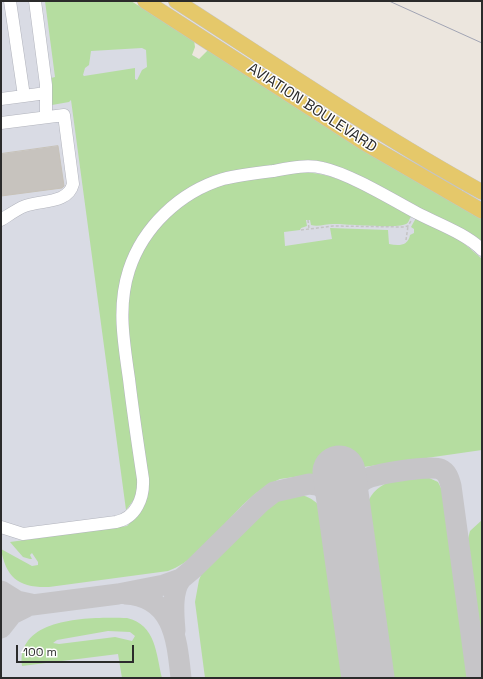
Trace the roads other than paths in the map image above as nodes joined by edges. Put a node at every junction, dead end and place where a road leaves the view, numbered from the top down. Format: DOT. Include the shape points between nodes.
graph roads {
  1 [pos="10,1"];
  2 [pos="35,1"];
  3 [pos="145,1"];
  4 [pos="176,1"];
  5 [pos="46,93"];
  6 [pos="24,96"];
  7 [pos="1,99"];
  8 [pos="46,117"];
  9 [pos="1,123"];
  10 [pos="482,192"];
  11 [pos="482,211"];
  12 [pos="1,220"];
  13 [pos="482,250"];
  14 [pos="1,527"];
  1 -- 6 [label="lane"];
  2 -- 5 [label="lane"];
  3 -- 11 [label="main road, AVIATION BOULEVARD" via="364,142"];
  4 -- 10 [label="main road, AVIATION BOULEVARD" via="318,93"];
  5 -- 6 [label="lane"];
  5 -- 8 [label="lane"];
  6 -- 7 [label="lane"];
  8 -- 9 [label="lane"];
  8 -- 12 [label="lane" via="64,115 72,189 60,199 27,206"];
  13 -- 14 [label="lane" via="468,239 328,169 314,167 272,171 223,180 197,190 179,202 158,222 141,244 132,263 124,293 122,326 143,479 143,494 138,506 126,518 116,522 23,534"];
}
